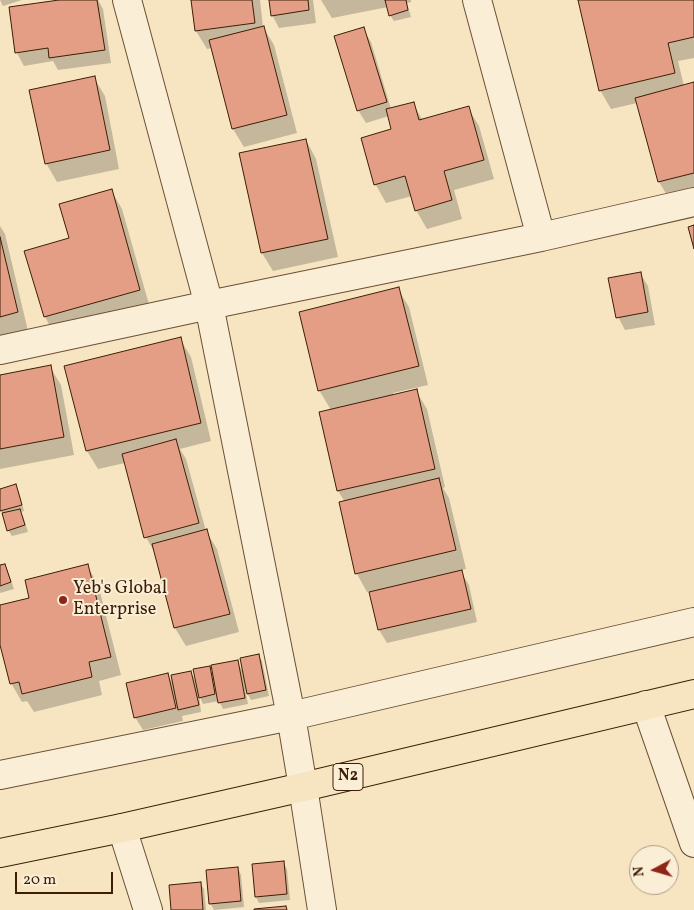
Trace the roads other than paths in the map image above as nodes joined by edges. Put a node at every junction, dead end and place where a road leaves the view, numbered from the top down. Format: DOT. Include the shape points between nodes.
graph roads {
  1 [pos="128,0"];
  2 [pos="477,0"];
  3 [pos="694,202"];
  4 [pos="540,237"];
  5 [pos="209,305"];
  6 [pos="0,350"];
  7 [pos="694,622"];
  8 [pos="694,694"];
  9 [pos="646,705"];
  10 [pos="291,716"];
  11 [pos="0,775"];
  12 [pos="303,787"];
  13 [pos="122,828"];
  14 [pos="694,843"];
  15 [pos="0,853"];
  16 [pos="148,910"];
  17 [pos="322,910"];
  1 -- 5 [label="street"];
  2 -- 4 [label="street"];
  3 -- 4 [label="street"];
  4 -- 5 [label="street"];
  5 -- 6 [label="street"];
  5 -- 10 [label="street"];
  7 -- 10 [label="street"];
  8 -- 9 [label="highway, N2"];
  9 -- 12 [label="highway, N2"];
  9 -- 14 [label="street"];
  10 -- 11 [label="street"];
  10 -- 12 [label="street"];
  12 -- 13 [label="highway, N2"];
  12 -- 17 [label="street"];
  13 -- 15 [label="highway, N2"];
  13 -- 16 [label="street"];
}
